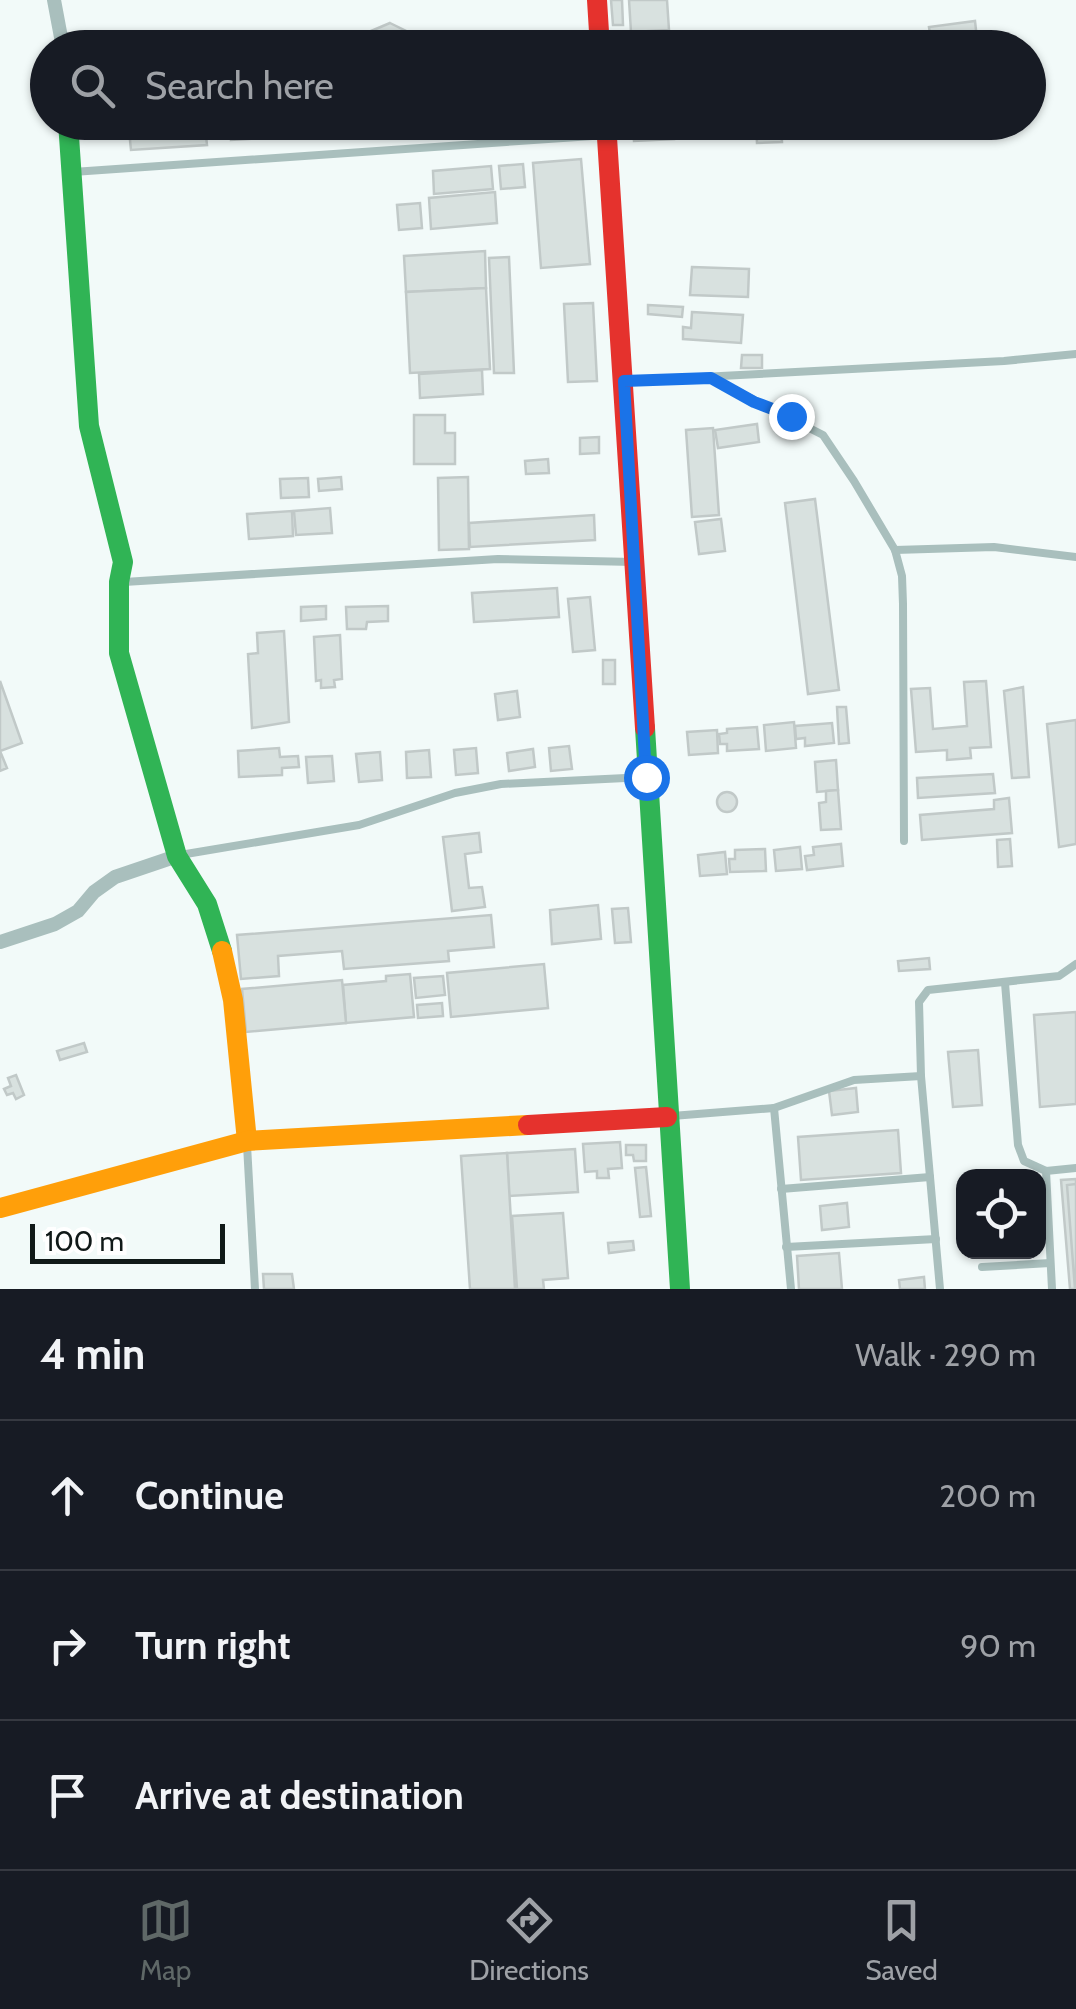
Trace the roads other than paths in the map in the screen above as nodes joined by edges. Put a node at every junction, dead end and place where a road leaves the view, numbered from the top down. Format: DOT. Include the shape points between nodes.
graph roads {
  1 [pos="54,0"];
  2 [pos="597,0"];
  3 [pos="60,30"];
  4 [pos="599,30"];
  5 [pos="69,140"];
  6 [pos="460,140"];
  7 [pos="607,140"];
  8 [pos="72,172"];
  9 [pos="1076,354"];
  10 [pos="711,378"];
  11 [pos="624,381"];
  12 [pos="895,550"];
  13 [pos="1076,557"];
  14 [pos="637,562"];
  15 [pos="119,582"];
  16 [pos="646,777"];
  17 [pos="904,840"];
  18 [pos="176,856"];
  19 [pos="0,942"];
  20 [pos="1076,964"];
  21 [pos="1076,974"];
  22 [pos="1059,976"];
  23 [pos="1005,983"];
  24 [pos="922,1076"];
  25 [pos="774,1108"];
  26 [pos="667,1116"];
  27 [pos="247,1141"];
  28 [pos="1076,1168"];
  29 [pos="1042,1169"];
  30 [pos="1046,1171"];
  31 [pos="930,1177"];
  32 [pos="782,1188"];
  33 [pos="0,1208"];
  34 [pos="936,1239"];
  35 [pos="786,1247"];
  36 [pos="1050,1263"];
  37 [pos="982,1266"];
  38 [pos="255,1289"];
  39 [pos="680,1289"];
  40 [pos="790,1289"];
  41 [pos="940,1289"];
  42 [pos="1052,1289"];
  1 -- 3 [label="street"];
  2 -- 4 [label="street"];
  5 -- 8 [label="street"];
  6 -- 8 [label="lane"];
  7 -- 11 [label="street"];
  8 -- 15 [label="street" via="89,426 120,541"];
  9 -- 10 [label="lane"];
  10 -- 11 [label="lane"];
  10 -- 12 [label="lane" via="823,434"];
  11 -- 14 [label="street"];
  12 -- 13 [label="lane" via="994,547"];
  12 -- 17 [label="lane" via="904,604"];
  14 -- 15 [label="lane" via="498,560"];
  14 -- 16 [label="street"];
  15 -- 18 [label="street" via="119,653"];
  16 -- 18 [label="lane" via="500,784 359,825"];
  16 -- 26 [label="street"];
  18 -- 19 [label="street" via="114,878 55,924"];
  18 -- 27 [label="street" via="207,904 220,940"];
  20 -- 22 [label="lane"];
  21 -- 22 [label="lane"];
  22 -- 23 [label="lane"];
  23 -- 24 [label="lane" via="937,987 922,996"];
  23 -- 29 [label="lane" via="1018,1145 1024,1161"];
  24 -- 25 [label="lane" via="854,1080"];
  24 -- 31 [label="lane"];
  25 -- 26 [label="lane"];
  25 -- 32 [label="lane"];
  26 -- 27 [label="street"];
  26 -- 39 [label="street"];
  27 -- 33 [label="street"];
  27 -- 38 [label="lane"];
  28 -- 30 [label="lane"];
  30 -- 36 [label="lane"];
  31 -- 32 [label="lane"];
  31 -- 34 [label="lane"];
  32 -- 35 [label="lane"];
  34 -- 35 [label="lane"];
  34 -- 41 [label="lane"];
  35 -- 40 [label="lane"];
  36 -- 37 [label="lane"];
  36 -- 42 [label="lane"];
}
